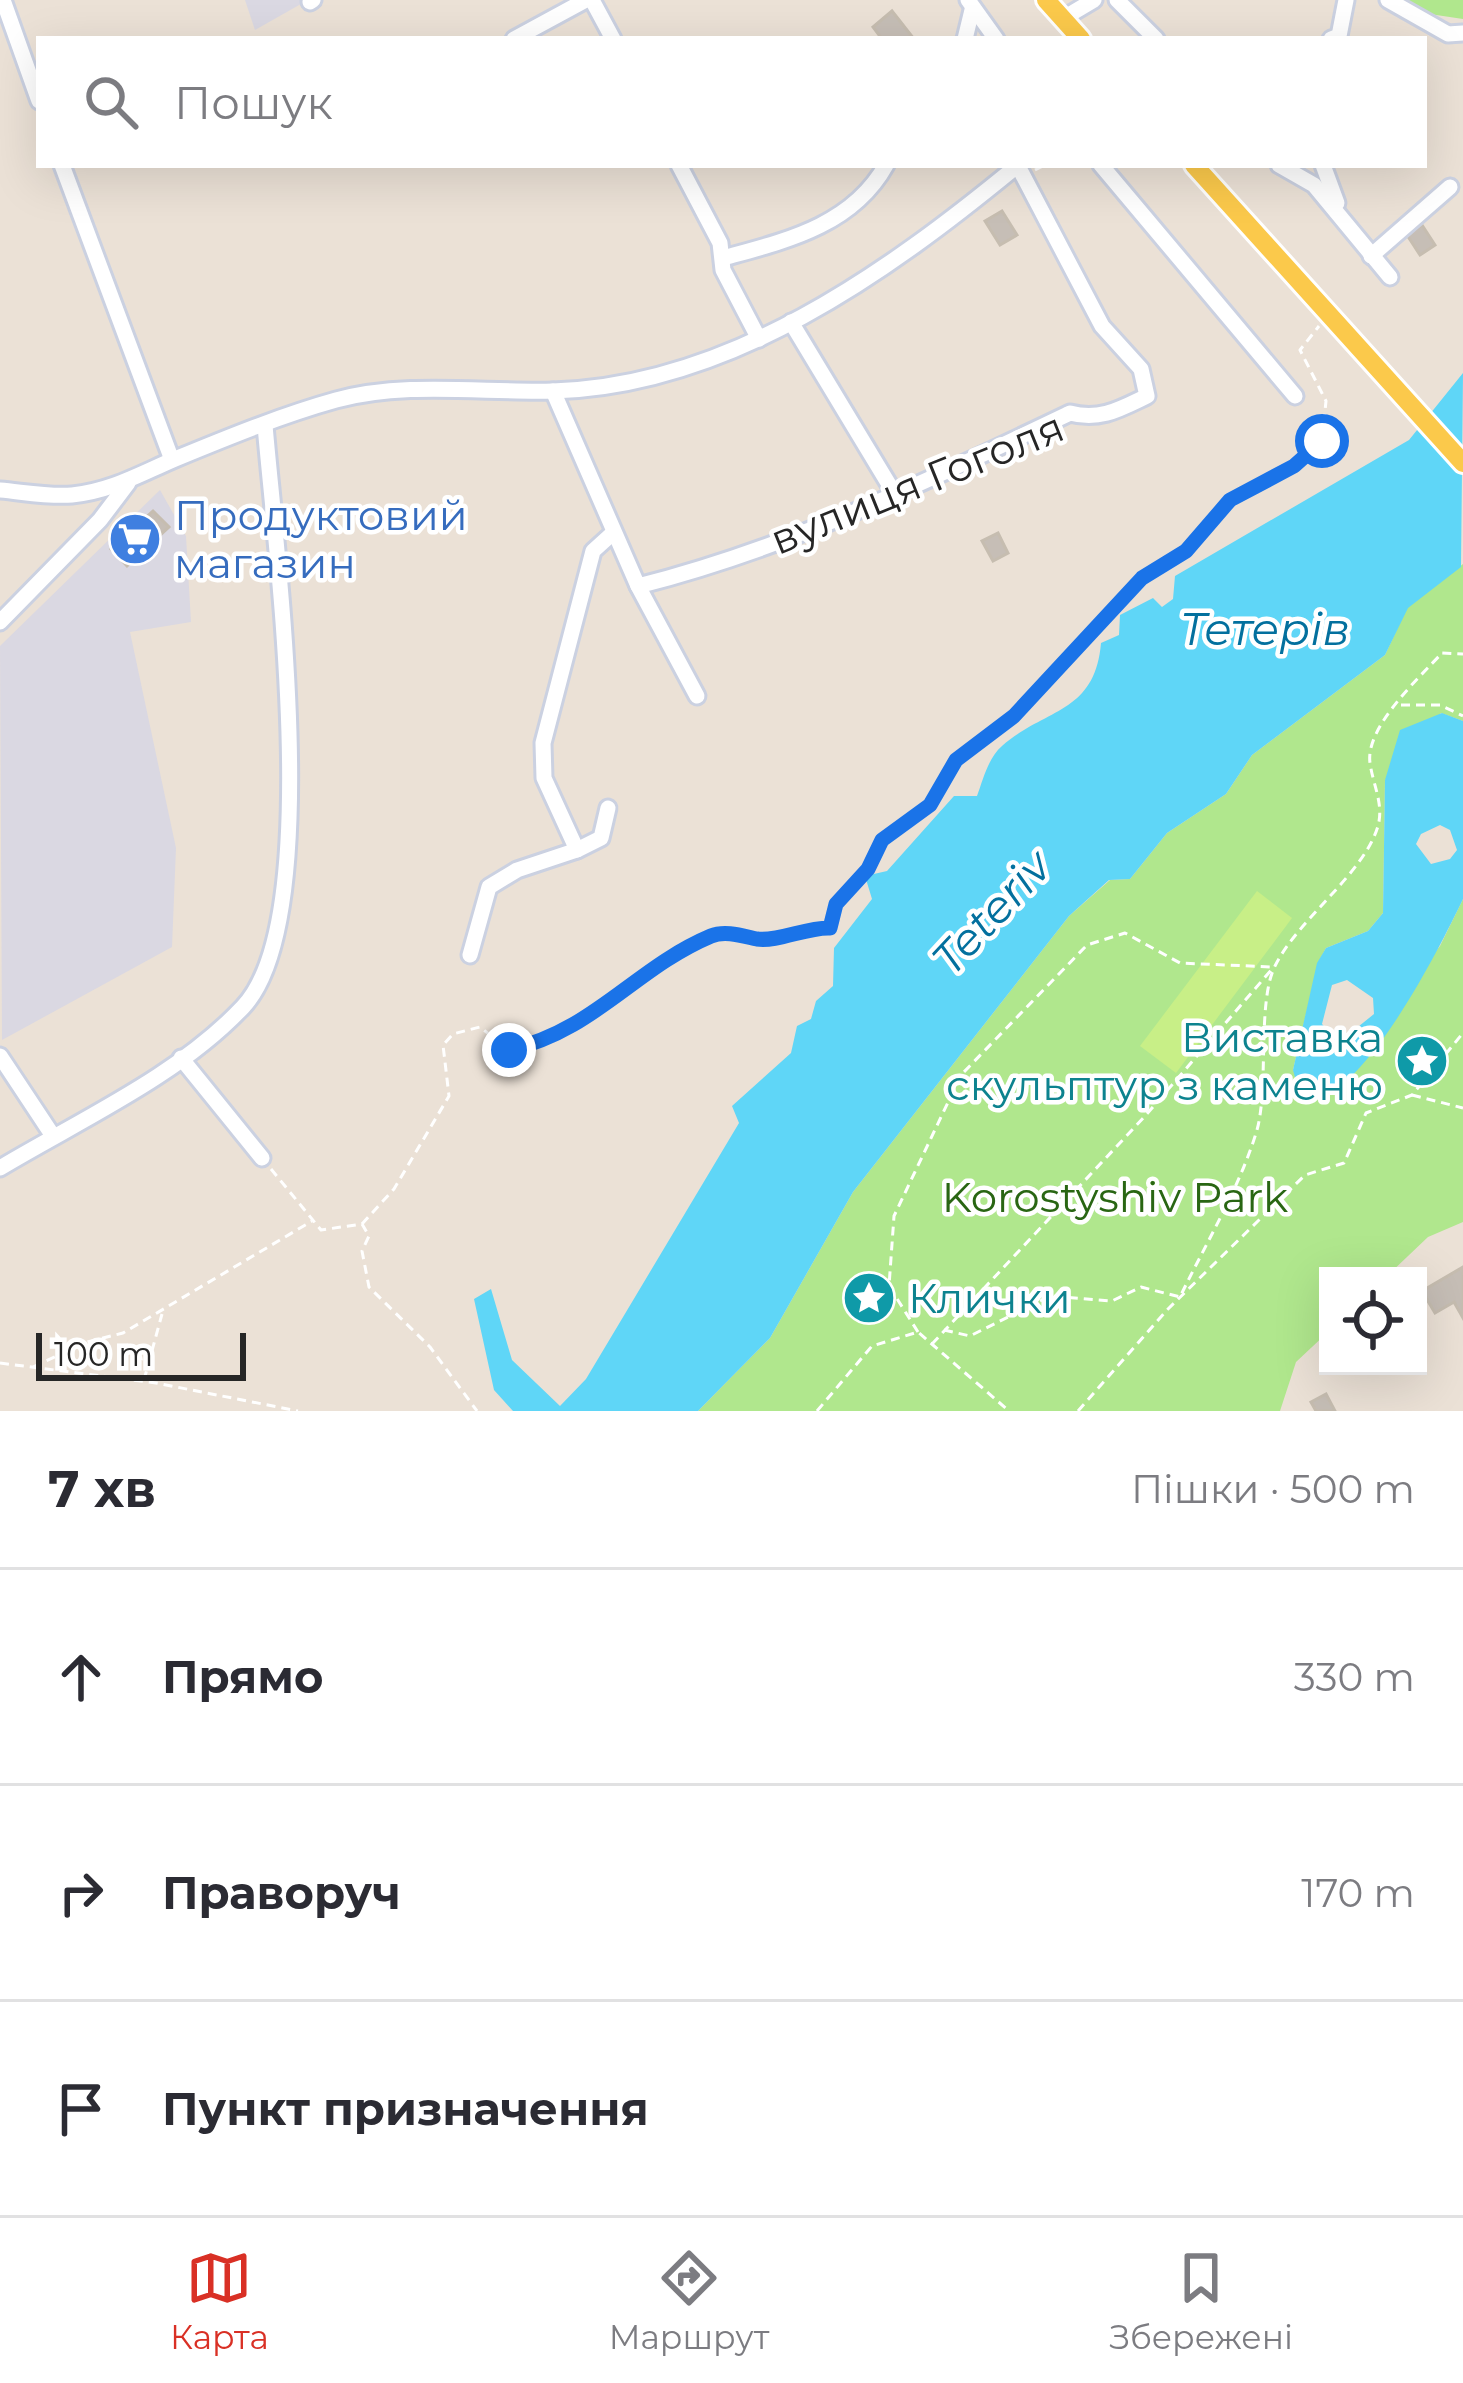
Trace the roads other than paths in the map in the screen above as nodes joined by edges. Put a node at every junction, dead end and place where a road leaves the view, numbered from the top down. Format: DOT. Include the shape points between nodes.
graph roads {
  1 [pos="3,0"];
  2 [pos="589,0"];
  3 [pos="1046,0"];
  4 [pos="1094,0"];
  5 [pos="1117,0"];
  6 [pos="1346,0"];
  7 [pos="1388,0"];
  8 [pos="970,5"];
  9 [pos="1062,19"];
  10 [pos="1463,33"];
  11 [pos="520,36"];
  12 [pos="611,36"];
  13 [pos="965,36"];
  14 [pos="994,36"];
  15 [pos="1078,36"];
  16 [pos="1153,36"];
  17 [pos="1339,36"];
  18 [pos="36,92"];
  19 [pos="63,168"];
  20 [pos="680,168"];
  21 [pos="884,168"];
  22 [pos="1014,168"];
  23 [pos="1020,168"];
  24 [pos="1104,168"];
  25 [pos="1197,168"];
  26 [pos="1284,168"];
  27 [pos="1324,168"];
  28 [pos="1450,188"];
  29 [pos="1350,233"];
  30 [pos="1371,256"];
  31 [pos="723,258"];
  32 [pos="1390,277"];
  33 [pos="791,322"];
  34 [pos="759,339"];
  35 [pos="553,391"];
  36 [pos="1295,396"];
  37 [pos="265,425"];
  38 [pos="172,460"];
  39 [pos="1463,463"];
  40 [pos="128,483"];
  41 [pos="0,490"];
  42 [pos="896,496"];
  43 [pos="614,532"];
  44 [pos="638,586"];
  45 [pos="0,622"];
  46 [pos="697,696"];
  47 [pos="608,808"];
  48 [pos="577,850"];
  49 [pos="470,955"];
  50 [pos="0,1056"];
  51 [pos="181,1058"];
  52 [pos="52,1136"];
  53 [pos="262,1158"];
  54 [pos="0,1168"];
  1 -- 18 [label="street"];
  2 -- 11 [label="street"];
  2 -- 12 [label="street"];
  3 -- 9 [label="main road"];
  4 -- 9 [label="street"];
  5 -- 16 [label="street"];
  6 -- 17 [label="street"];
  7 -- 10 [label="street" via="1448,34"];
  8 -- 13 [label="street"];
  8 -- 14 [label="street"];
  9 -- 15 [label="main road"];
  19 -- 38 [label="street"];
  20 -- 31 [label="street"];
  21 -- 31 [label="street" via="852,206 811,233"];
  22 -- 33 [label="street" via="931,233"];
  23 -- 42 [label="street, вулиця Гоголя" via="1102,326 1142,369 1147,396 1092,419 1070,413"];
  24 -- 36 [label="street"];
  25 -- 39 [label="main road"];
  26 -- 29 [label="street" via="1314,185"];
  27 -- 29 [label="street"];
  28 -- 30 [label="street"];
  29 -- 30 [label="street"];
  30 -- 32 [label="street"];
  31 -- 34 [label="street"];
  33 -- 34 [label="street"];
  33 -- 42 [label="street"];
  34 -- 35 [label="street" via="627,383"];
  35 -- 37 [label="street" via="396,392 339,399"];
  35 -- 43 [label="street"];
  37 -- 38 [label="street"];
  37 -- 51 [label="street" via="288,695 279,938 246,1005"];
  38 -- 40 [label="street"];
  40 -- 41 [label="street" via="71,495"];
  40 -- 45 [label="street"];
  42 -- 44 [label="street, вулиця Гоголя" via="714,567"];
  43 -- 44 [label="street"];
  43 -- 48 [label="street" via="593,550 543,743 544,778"];
  44 -- 46 [label="street"];
  47 -- 48 [label="street" via="602,838"];
  48 -- 49 [label="street" via="489,887"];
  50 -- 52 [label="street"];
  51 -- 52 [label="street"];
  51 -- 53 [label="street"];
  52 -- 54 [label="street"];
}
